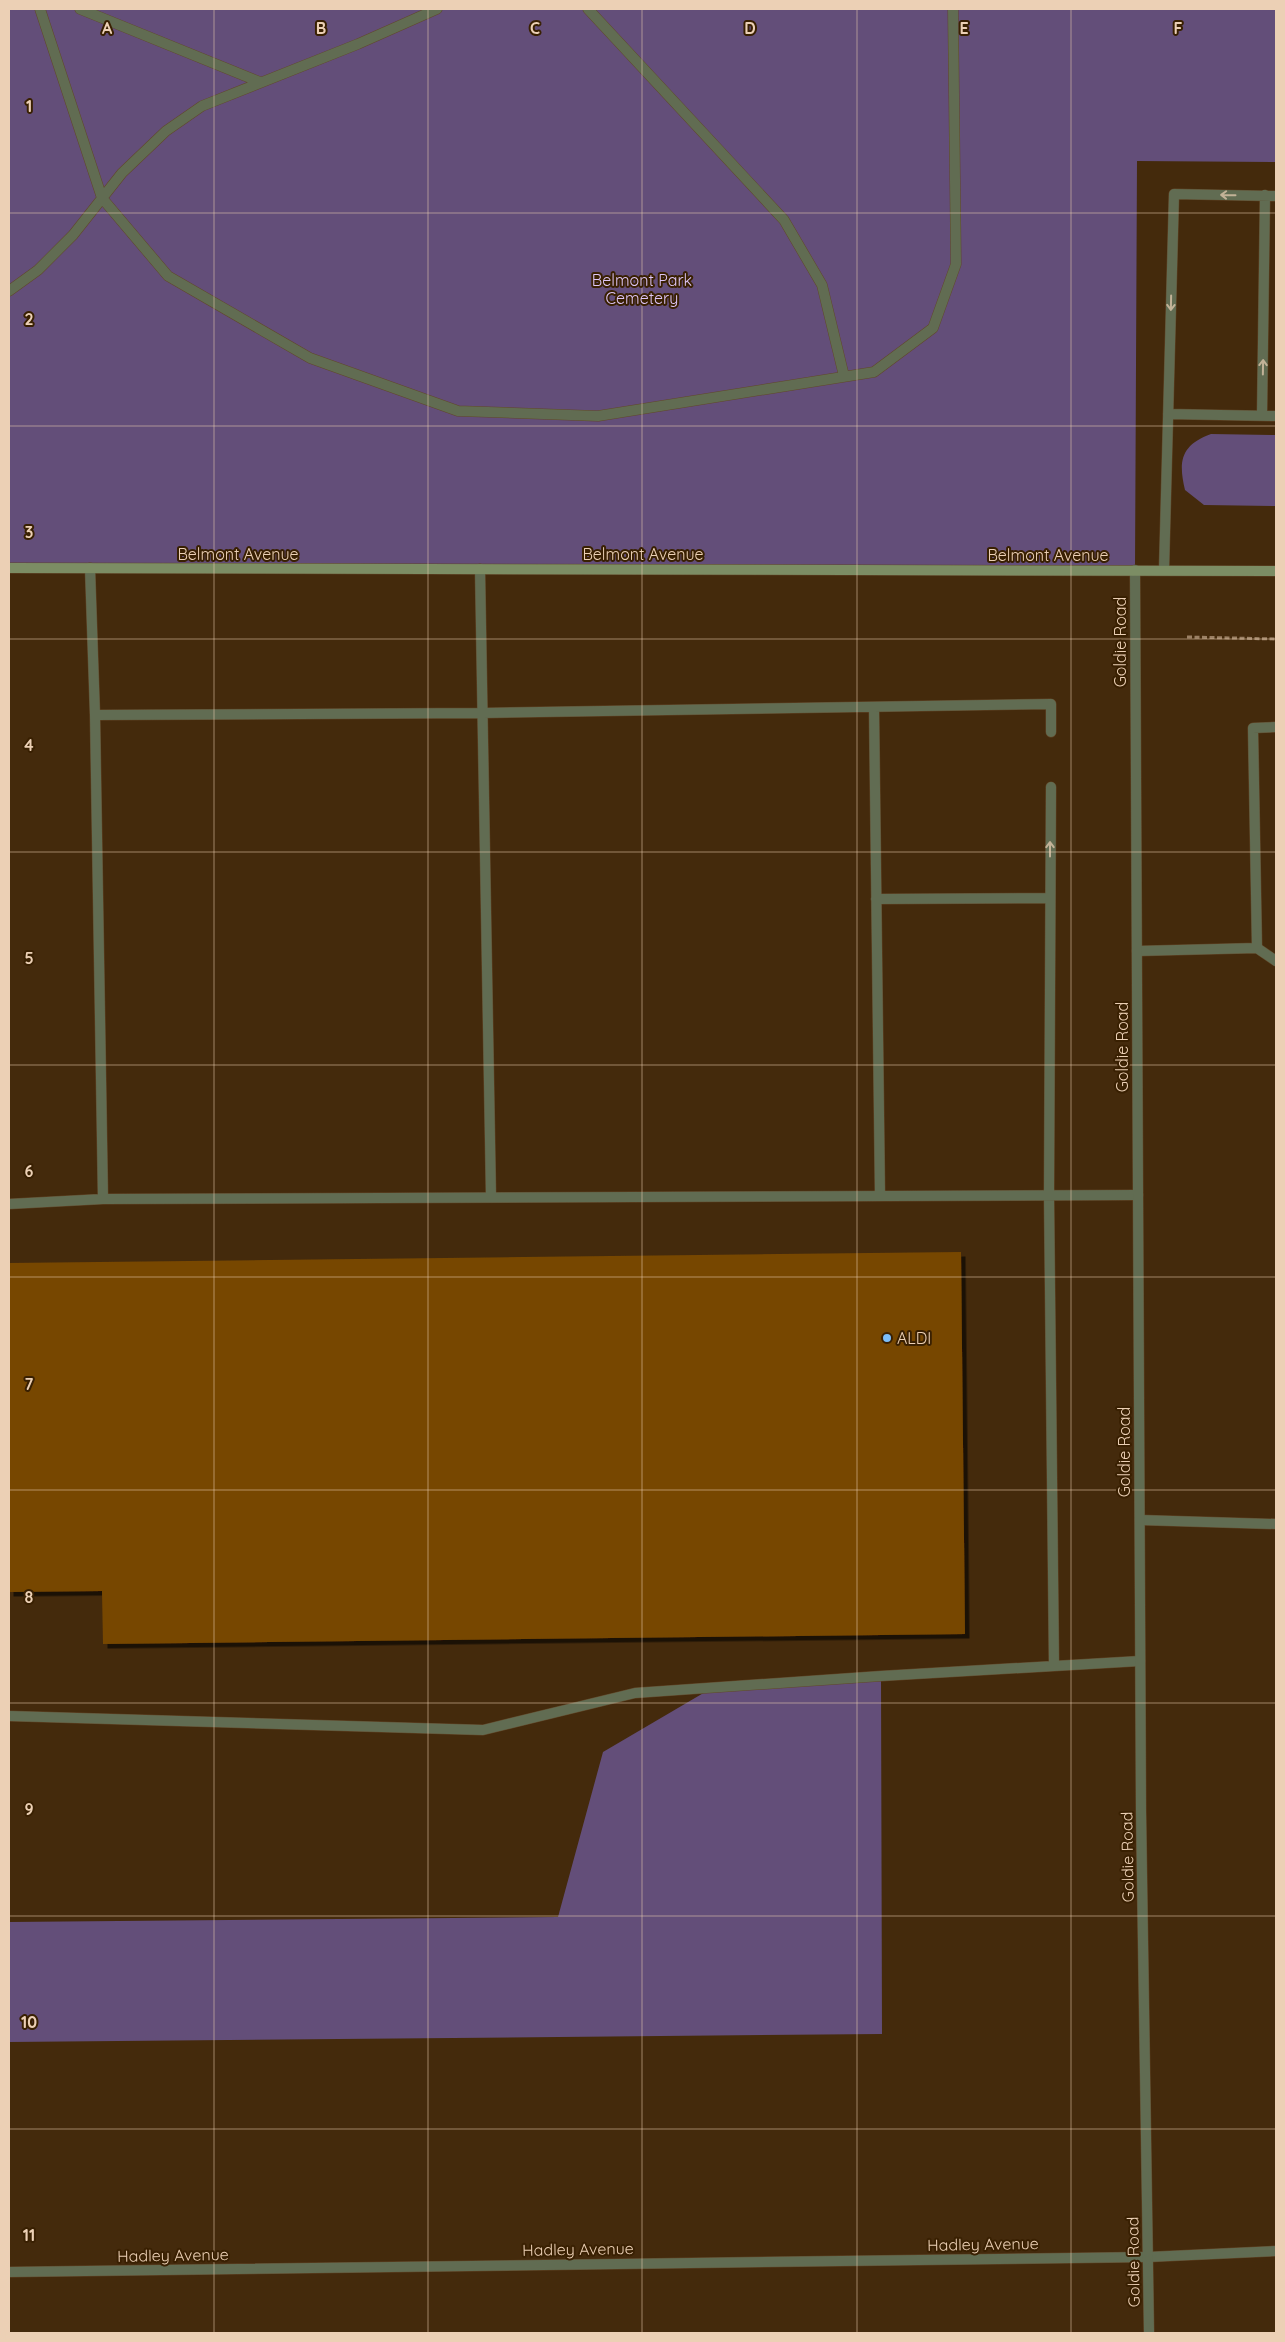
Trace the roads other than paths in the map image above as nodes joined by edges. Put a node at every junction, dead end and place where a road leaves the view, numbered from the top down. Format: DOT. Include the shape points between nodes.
graph roads {
  1 [pos="40,9"];
  2 [pos="80,9"];
  3 [pos="436,9"];
  4 [pos="588,9"];
  5 [pos="953,9"];
  6 [pos="260,82"];
  7 [pos="1265,195"];
  8 [pos="1276,196"];
  9 [pos="102,198"];
  10 [pos="9,291"];
  11 [pos="844,376"];
  12 [pos="1168,414"];
  13 [pos="1262,416"];
  14 [pos="1276,416"];
  15 [pos="9,568"];
  16 [pos="90,568"];
  17 [pos="480,569"];
  18 [pos="1135,570"];
  19 [pos="1164,570"];
  20 [pos="1276,571"];
  21 [pos="874,707"];
  22 [pos="483,713"];
  23 [pos="95,716"];
  24 [pos="1276,727"];
  25 [pos="1051,732"];
  26 [pos="1051,787"];
  27 [pos="1050,898"];
  28 [pos="876,899"];
  29 [pos="1257,948"];
  30 [pos="1137,951"];
  31 [pos="1276,961"];
  32 [pos="1138,1195"];
  33 [pos="880,1196"];
  34 [pos="1049,1196"];
  35 [pos="491,1197"];
  36 [pos="103,1199"];
  37 [pos="9,1204"];
  38 [pos="1140,1520"];
  39 [pos="1276,1524"];
  40 [pos="1140,1661"];
  41 [pos="1054,1666"];
  42 [pos="9,1716"];
  43 [pos="1276,2251"];
  44 [pos="1148,2257"];
  45 [pos="9,2272"];
  46 [pos="1149,2333"];
  1 -- 9 [label="street"];
  2 -- 6 [label="street"];
  3 -- 6 [label="street"];
  4 -- 11 [label="street" via="784,220 822,286"];
  5 -- 11 [label="street" via="956,264 933,328 874,372"];
  6 -- 9 [label="street" via="202,106 166,131 122,173"];
  7 -- 8 [label="street"];
  7 -- 12 [label="street, one-way" via="1174,194"];
  13 -- 7 [label="street, one-way"];
  9 -- 10 [label="street" via="73,235 38,270"];
  9 -- 11 [label="street" via="168,276 310,358 458,411 598,416"];
  12 -- 13 [label="street"];
  12 -- 19 [label="street"];
  13 -- 14 [label="street"];
  15 -- 16 [label="main road, Belmont Avenue"];
  16 -- 17 [label="main road, Belmont Avenue"];
  16 -- 23 [label="street"];
  17 -- 18 [label="main road, Belmont Avenue"];
  17 -- 22 [label="street"];
  18 -- 19 [label="main road, Belmont Avenue"];
  18 -- 30 [label="street, Goldie Road"];
  19 -- 20 [label="main road, Belmont Avenue"];
  21 -- 22 [label="street"];
  21 -- 25 [label="street" via="1051,704"];
  21 -- 28 [label="street"];
  22 -- 23 [label="street"];
  22 -- 35 [label="street"];
  23 -- 36 [label="street"];
  24 -- 29 [label="street" via="1253,728"];
  27 -- 26 [label="street, one-way"];
  27 -- 28 [label="street"];
  27 -- 34 [label="street"];
  28 -- 33 [label="street"];
  29 -- 30 [label="street"];
  29 -- 31 [label="street"];
  30 -- 32 [label="street, Goldie Road"];
  32 -- 34 [label="street"];
  32 -- 38 [label="street, Goldie Road"];
  33 -- 34 [label="street"];
  33 -- 35 [label="street"];
  34 -- 41 [label="street"];
  35 -- 36 [label="street"];
  36 -- 37 [label="street"];
  38 -- 39 [label="street"];
  38 -- 40 [label="street, Goldie Road"];
  40 -- 41 [label="street"];
  40 -- 44 [label="street, Goldie Road"];
  41 -- 42 [label="street" via="635,1693 483,1730"];
  43 -- 44 [label="street, Hadley Avenue"];
  44 -- 45 [label="street, Hadley Avenue"];
  44 -- 46 [label="street, Goldie Road"];
}
